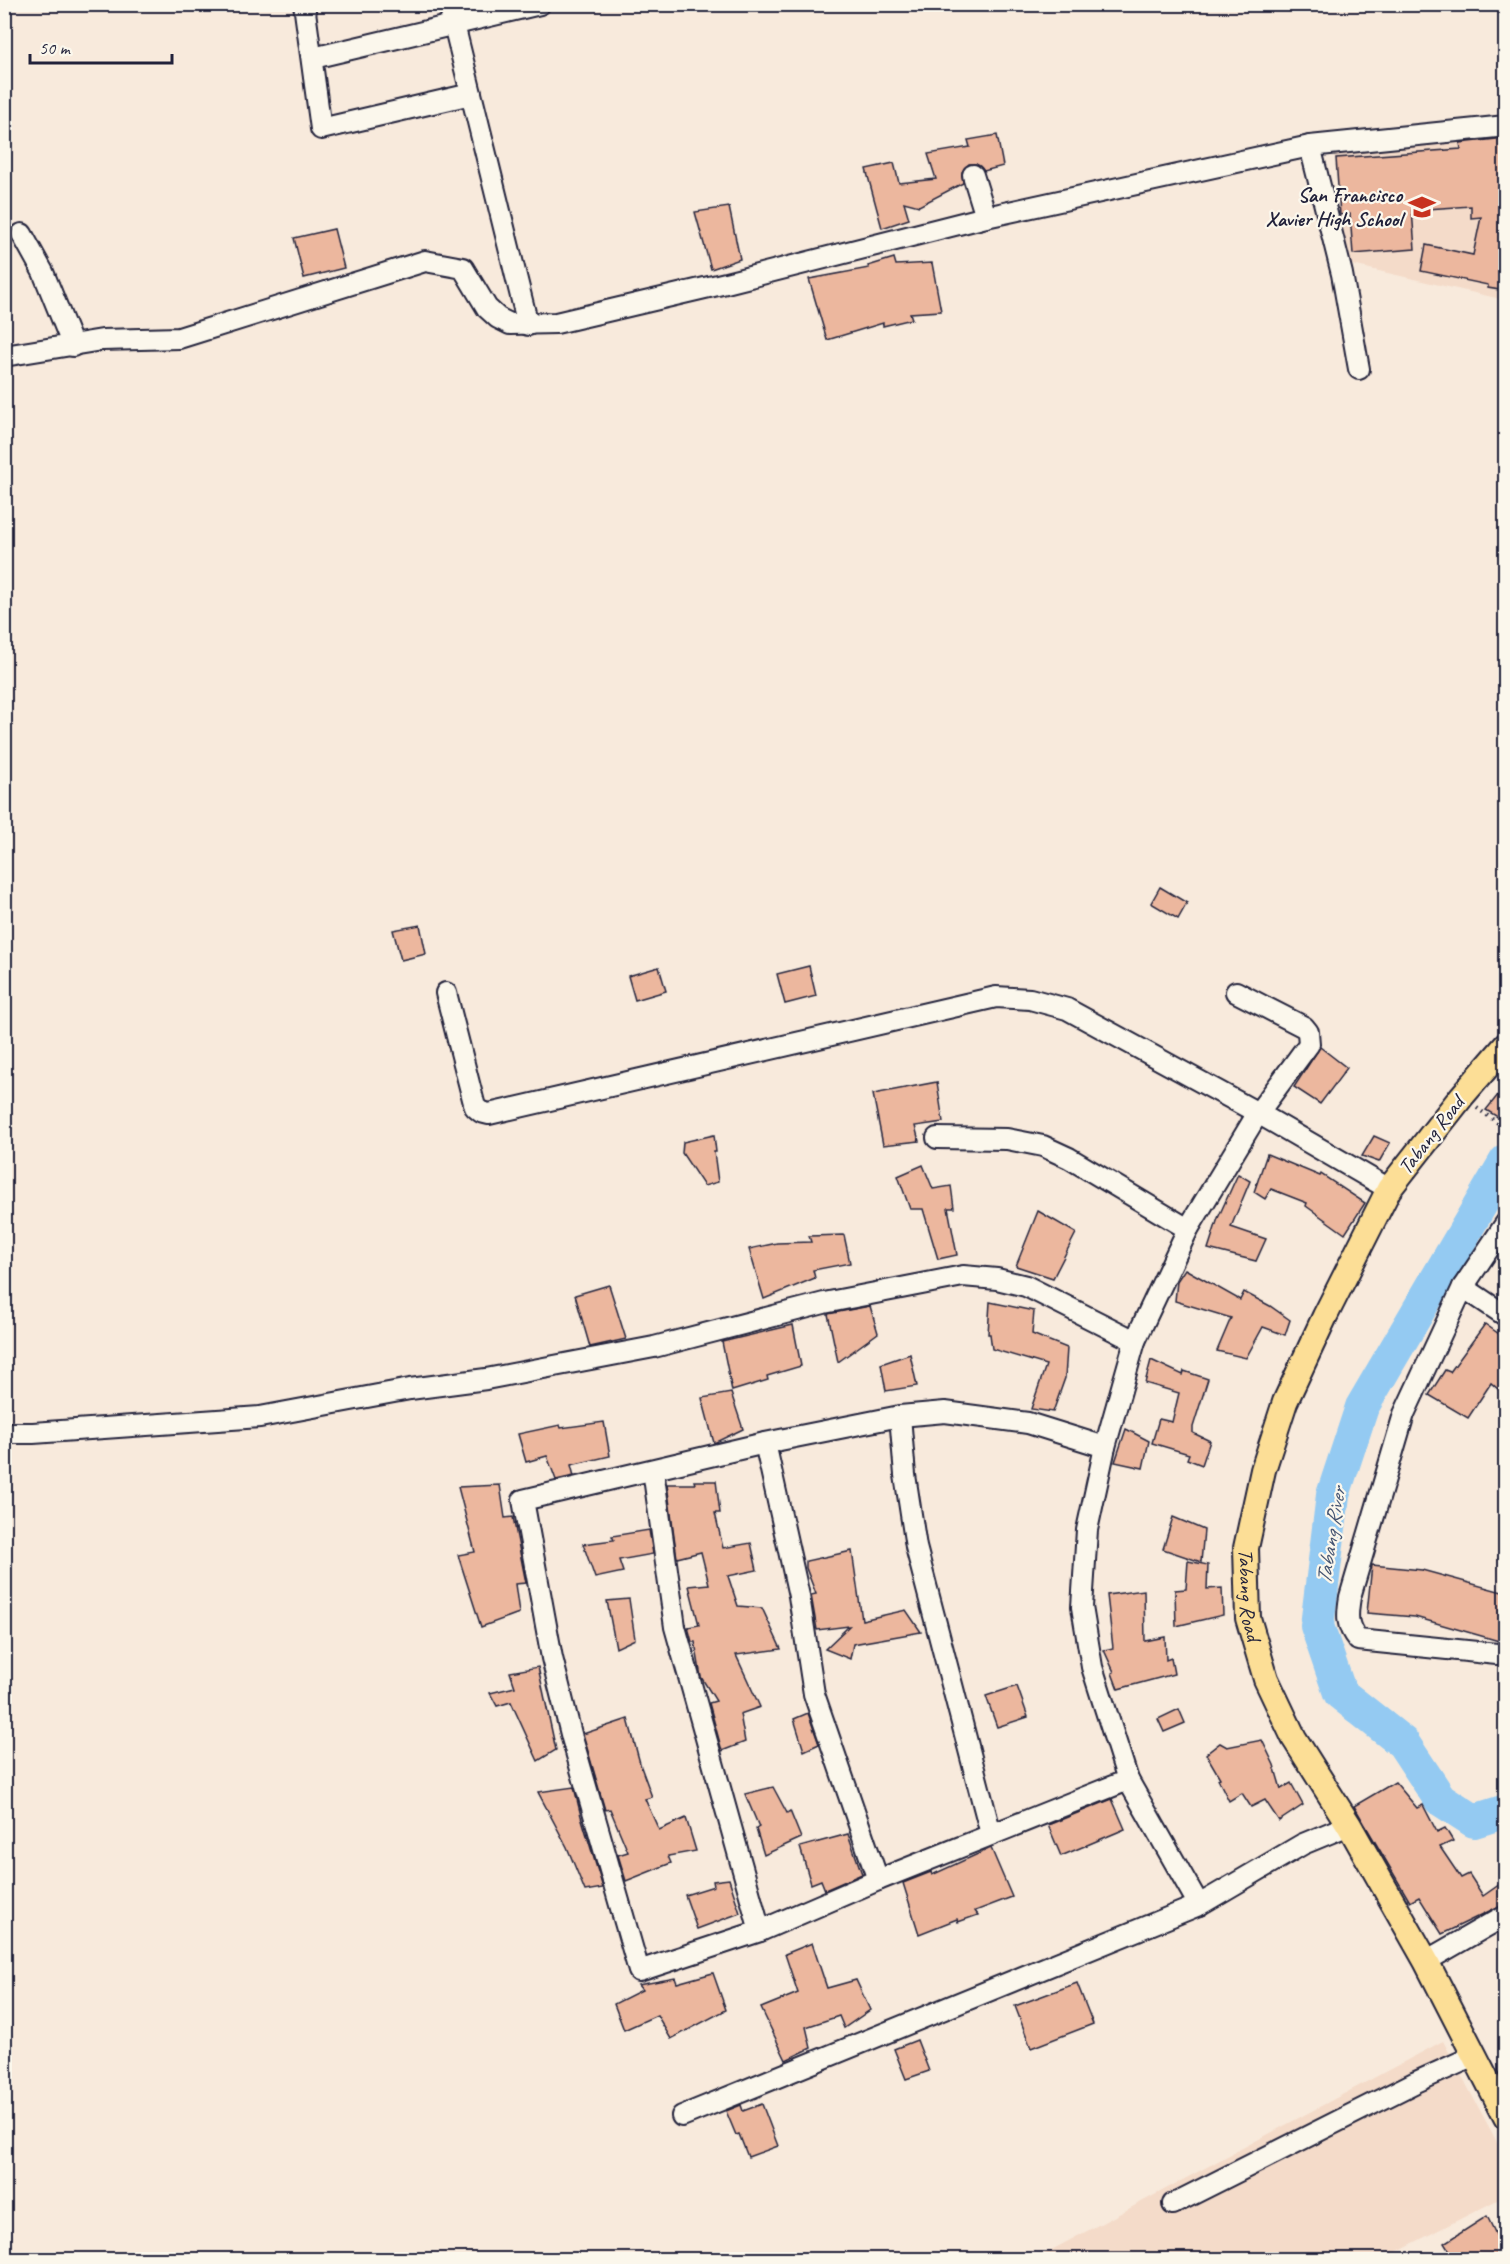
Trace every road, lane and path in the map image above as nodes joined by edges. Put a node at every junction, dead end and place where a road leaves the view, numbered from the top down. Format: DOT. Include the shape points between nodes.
graph roads {
  1 [pos="304,4"];
  2 [pos="449,4"];
  3 [pos="540,4"];
  4 [pos="453,24"];
  5 [pos="313,58"];
  6 [pos="471,94"];
  7 [pos="1506,126"];
  8 [pos="1310,146"];
  9 [pos="974,175"];
  10 [pos="986,217"];
  11 [pos="22,234"];
  12 [pos="528,325"];
  13 [pos="73,345"];
  14 [pos="4,356"];
  15 [pos="1359,369"];
  16 [pos="1236,992"];
  17 [pos="446,993"];
  18 [pos="1506,1044"];
  19 [pos="1462,1095"];
  20 [pos="1258,1113"];
  21 [pos="1504,1128"];
  22 [pos="937,1138"];
  23 [pos="1389,1189"];
  24 [pos="1506,1223"];
  25 [pos="1188,1229"];
  26 [pos="1463,1287"];
  27 [pos="1506,1316"];
  28 [pos="1135,1341"];
  29 [pos="900,1416"];
  30 [pos="4,1433"];
  31 [pos="765,1443"];
  32 [pos="1105,1447"];
  33 [pos="653,1470"];
  34 [pos="1497,1654"];
  35 [pos="1128,1780"];
  36 [pos="1349,1825"];
  37 [pos="991,1834"];
  38 [pos="878,1880"];
  39 [pos="1199,1905"];
  40 [pos="1506,1914"];
  41 [pos="760,1931"];
  42 [pos="1426,1961"];
  43 [pos="1474,2056"];
  44 [pos="682,2116"];
  45 [pos="1506,2117"];
  46 [pos="1173,2204"];
  1 -- 5 [label="street"];
  2 -- 4 [label="street"];
  3 -- 4 [label="street"];
  4 -- 5 [label="street"];
  4 -- 6 [label="street"];
  5 -- 6 [label="street" via="321,129"];
  6 -- 12 [label="street"];
  7 -- 8 [label="street"];
  8 -- 10 [label="street"];
  8 -- 15 [label="street" via="1342,274"];
  9 -- 10 [label="street"];
  10 -- 12 [label="street" via="601,313"];
  11 -- 13 [label="street"];
  12 -- 13 [label="street" via="510,324 487,308 463,268 425,261 179,338 102,340"];
  13 -- 14 [label="street"];
  16 -- 20 [label="street" via="1304,1027 1309,1036 1309,1044"];
  17 -- 20 [label="street" via="475,1107 489,1114 996,997 1030,999 1067,1009"];
  18 -- 19 [label="main road, Tabang Road"];
  19 -- 21 [label="path"];
  19 -- 23 [label="main road, Tabang Road"];
  20 -- 23 [label="street"];
  20 -- 25 [label="street"];
  22 -- 25 [label="street" via="1007,1139 1043,1146"];
  23 -- 36 [label="main road, Tabang Road" via="1285,1402 1263,1470 1246,1548 1248,1618 1266,1679 1294,1738"];
  24 -- 26 [label="street"];
  25 -- 28 [label="street"];
  26 -- 27 [label="street"];
  26 -- 34 [label="street" via="1404,1414 1347,1615 1349,1630 1358,1640"];
  28 -- 30 [label="street" via="1026,1286 963,1276 824,1303 654,1347 260,1417"];
  28 -- 32 [label="street"];
  29 -- 31 [label="street"];
  29 -- 32 [label="street" via="945,1412 1028,1423"];
  29 -- 37 [label="street" via="904,1475 916,1547"];
  31 -- 33 [label="street"];
  31 -- 38 [label="street" via="799,1596 814,1694"];
  32 -- 35 [label="street" via="1088,1530 1082,1607 1092,1667"];
  33 -- 41 [label="street" via="675,1627"];
  33 -- 41 [label="street" via="523,1500 552,1658 639,1971"];
  35 -- 37 [label="street"];
  35 -- 39 [label="street"];
  36 -- 39 [label="street" via="1303,1844"];
  36 -- 42 [label="main road, Tabang Road"];
  37 -- 38 [label="street"];
  38 -- 41 [label="street"];
  39 -- 44 [label="street"];
  40 -- 42 [label="street"];
  42 -- 43 [label="main road, Tabang Road"];
  43 -- 45 [label="main road, Tabang Road"];
  43 -- 46 [label="street"];
}
